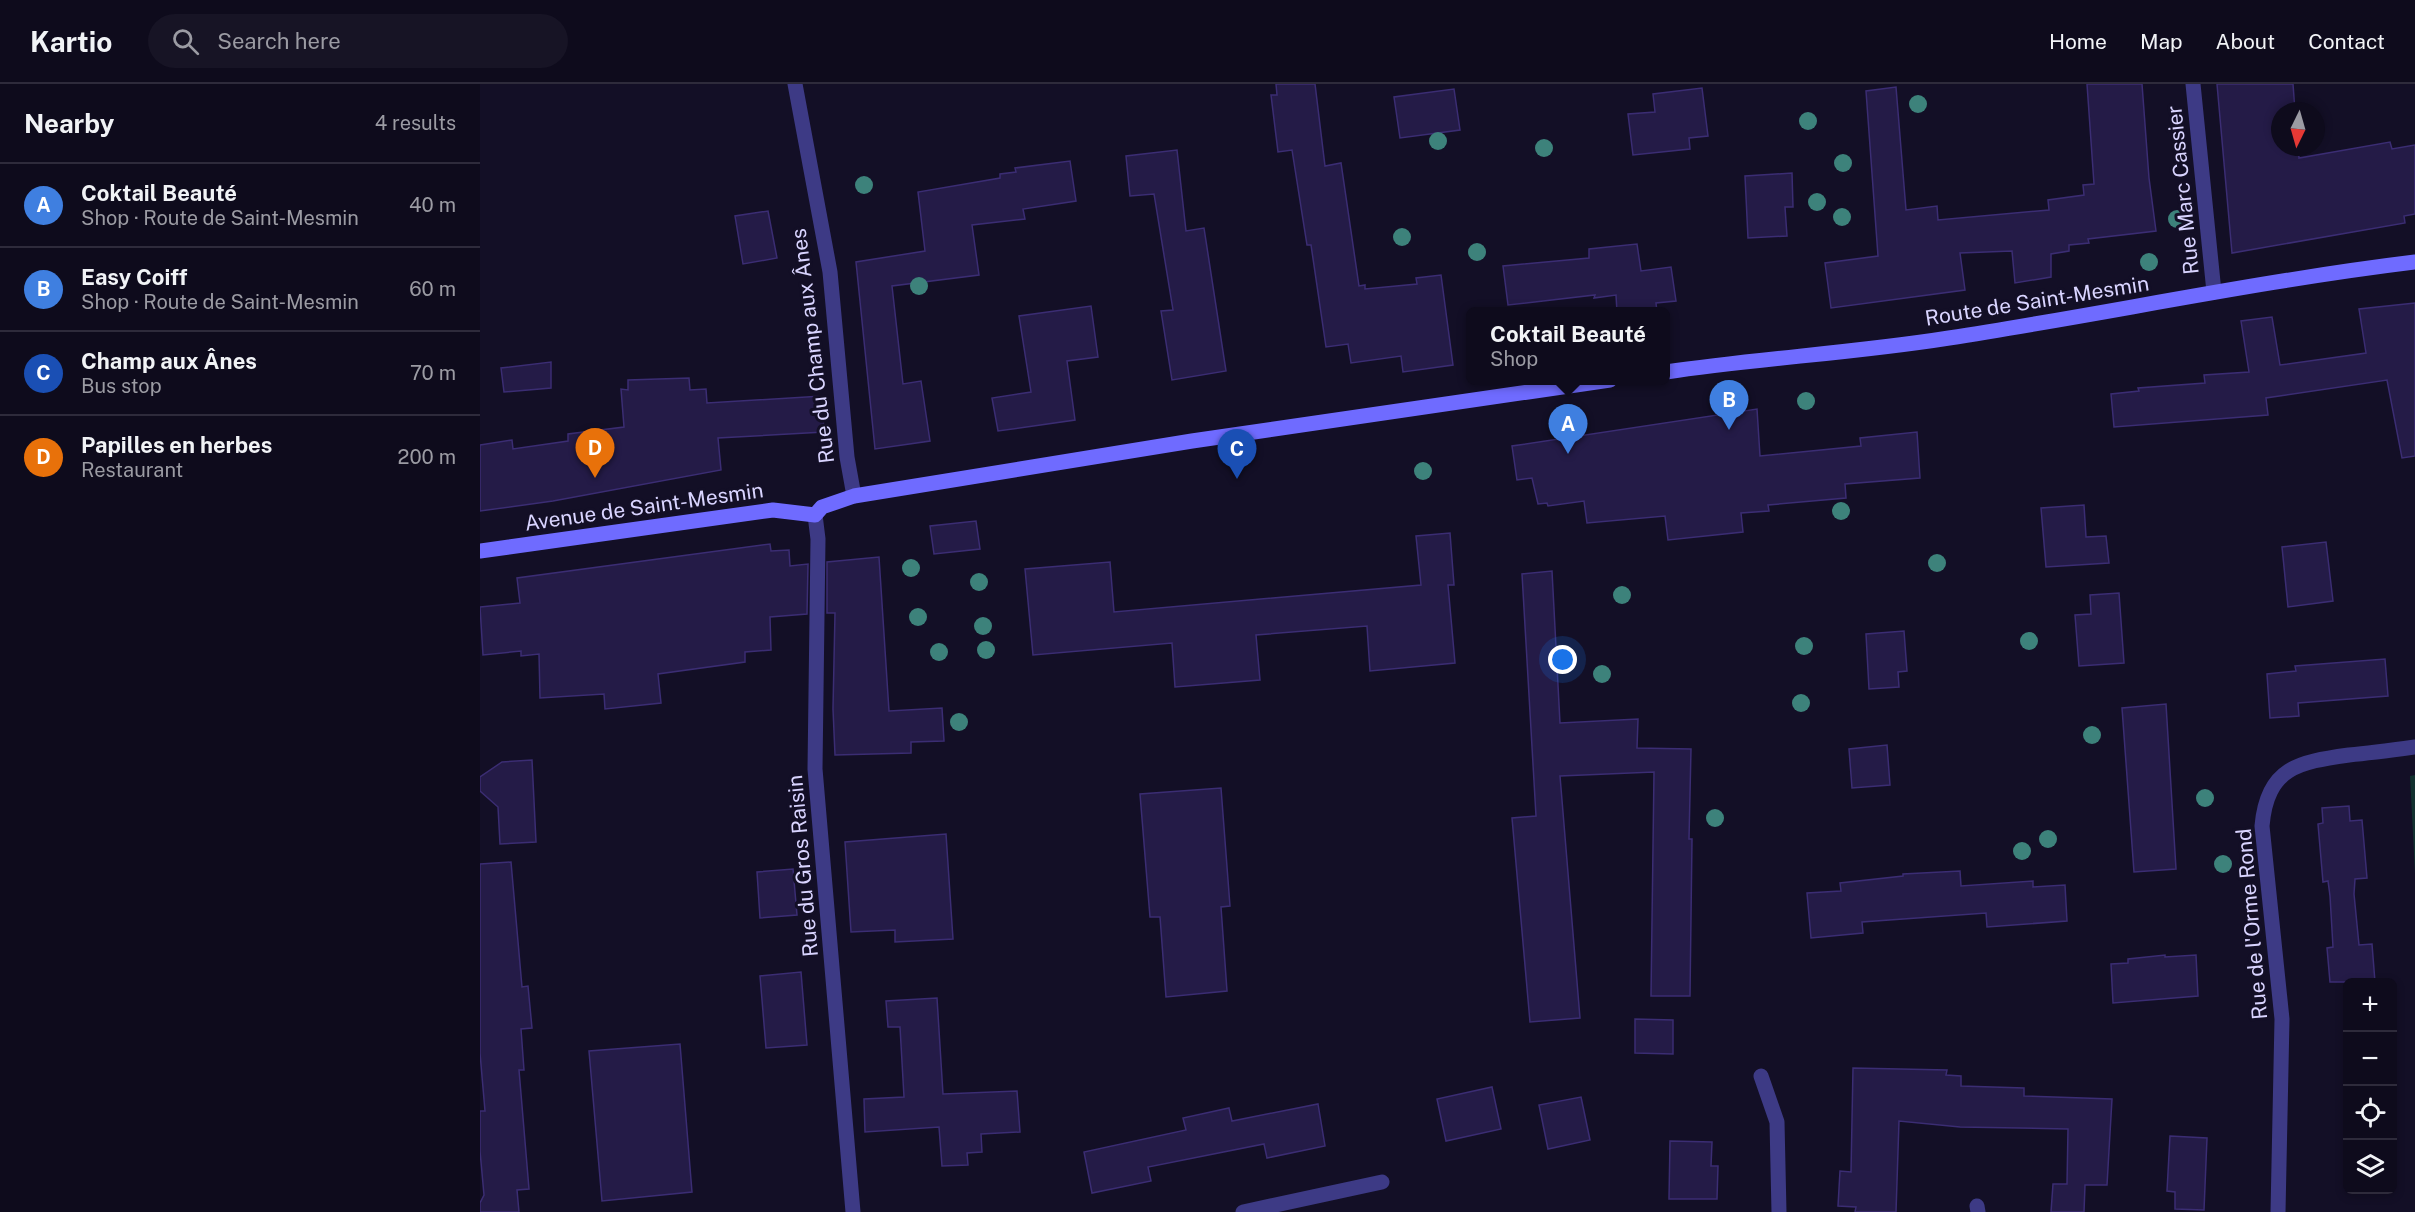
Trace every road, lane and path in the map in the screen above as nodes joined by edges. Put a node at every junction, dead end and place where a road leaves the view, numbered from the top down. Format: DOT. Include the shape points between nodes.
graph roads {
  1 [pos="795,84"];
  2 [pos="2193,84"];
  3 [pos="2415,262"];
  4 [pos="2214,292"];
  5 [pos="1670,371"];
  6 [pos="1582,385"];
  7 [pos="854,496"];
  8 [pos="815,515"];
  9 [pos="480,551"];
  10 [pos="2415,747"];
  11 [pos="1761,1076"];
  12 [pos="1382,1182"];
  13 [pos="853,1212"];
  14 [pos="1243,1212"];
  15 [pos="1779,1212"];
  16 [pos="2278,1212"];
  1 -- 7 [label="street, Rue du Champ aux Ânes" via="830,272"];
  2 -- 4 [label="street, Rue Marc Cassier"];
  3 -- 4 [label="main road, Route de Saint-Mesmin"];
  4 -- 5 [label="main road, Route de Saint-Mesmin" via="1948,339"];
  6 -- 7 [label="main road" via="1192,441"];
  7 -- 8 [label="main road" via="822,507"];
  8 -- 9 [label="main road, Avenue de Saint-Mesmin" via="773,510"];
  8 -- 13 [label="street, Rue du Gros Raisin" via="815,769"];
  10 -- 16 [label="street, Rue de l'Orme Rond" via="2309,760 2291,769 2274,785 2264,808 2262,826 2282,1019"];
  11 -- 15 [label="street" via="1777,1122"];
  12 -- 14 [label="street"];
}
